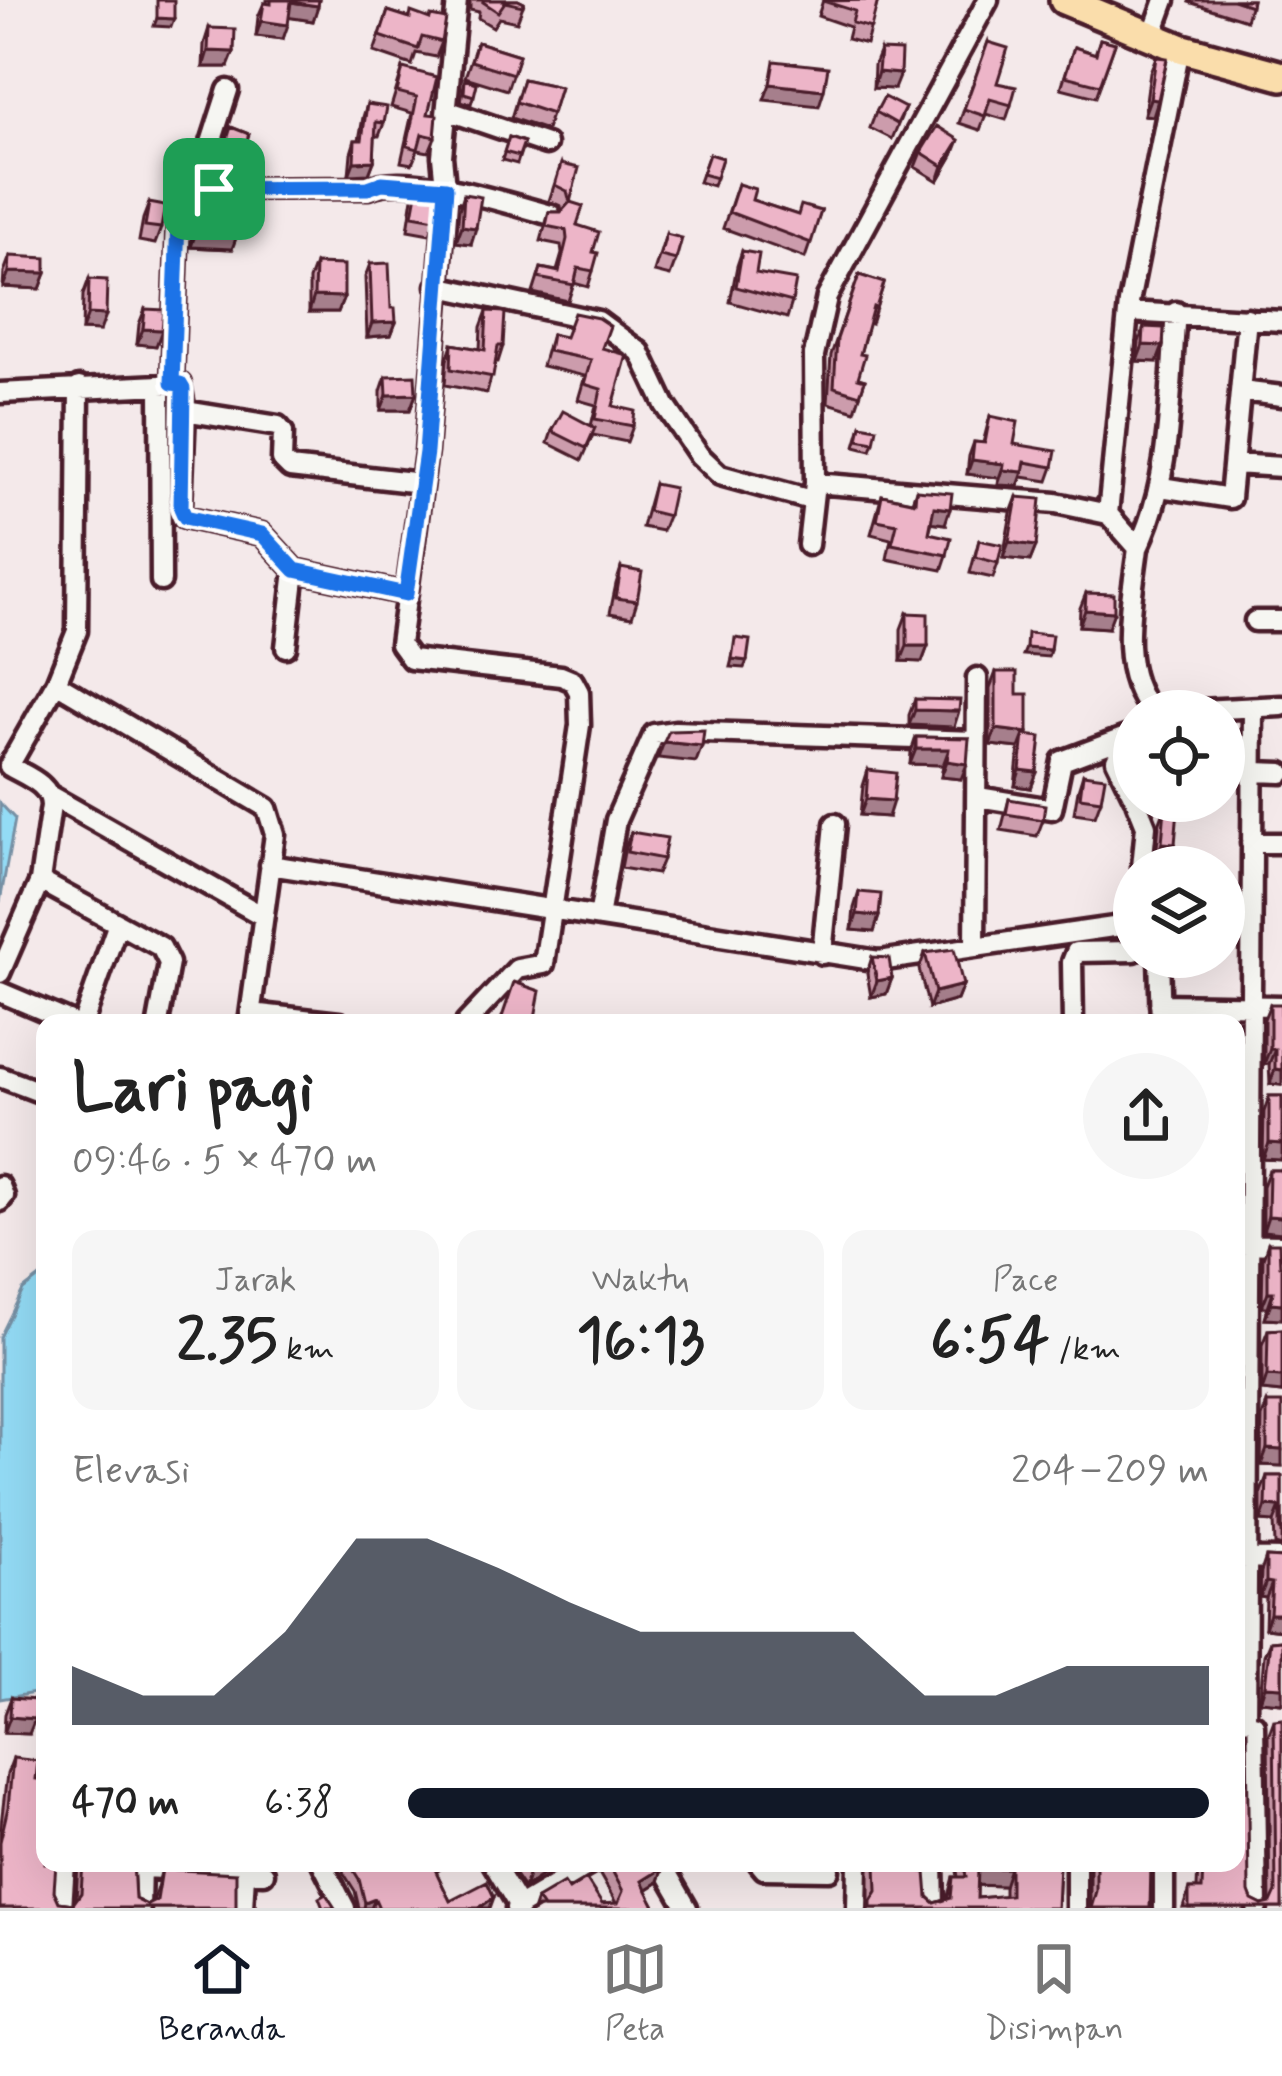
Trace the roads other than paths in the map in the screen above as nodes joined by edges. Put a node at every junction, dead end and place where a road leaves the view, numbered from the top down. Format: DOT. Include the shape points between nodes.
graph roads {
  1 [pos="458,0"];
  2 [pos="988,0"];
  3 [pos="1165,0"];
  4 [pos="1084,4"];
  5 [pos="1152,36"];
  6 [pos="1180,49"];
  7 [pos="1282,76"];
  8 [pos="228,91"];
  9 [pos="449,112"];
  10 [pos="546,144"];
  11 [pos="446,188"];
  12 [pos="202,189"];
  13 [pos="551,215"];
  14 [pos="437,286"];
  15 [pos="1129,312"];
  16 [pos="1176,312"];
  17 [pos="1247,318"];
  18 [pos="1282,321"];
  19 [pos="166,385"];
  20 [pos="79,387"];
  21 [pos="1240,391"];
  22 [pos="0,393"];
  23 [pos="1282,396"];
  24 [pos="185,411"];
  25 [pos="1234,464"];
  26 [pos="1282,467"];
  27 [pos="422,483"];
  28 [pos="1161,487"];
  29 [pos="813,491"];
  30 [pos="1108,514"];
  31 [pos="808,545"];
  32 [pos="1138,548"];
  33 [pos="295,570"];
  34 [pos="161,580"];
  35 [pos="406,594"];
  36 [pos="1255,621"];
  37 [pos="1282,621"];
  38 [pos="286,647"];
  39 [pos="976,679"];
  40 [pos="56,683"];
  41 [pos="1136,690"];
  42 [pos="1282,706"];
  43 [pos="1245,708"];
  44 [pos="1252,708"];
  45 [pos="975,741"];
  46 [pos="1113,742"];
  47 [pos="1255,772"];
  48 [pos="1282,773"];
  49 [pos="52,796"];
  50 [pos="978,797"];
  51 [pos="835,824"];
  52 [pos="1251,842"];
  53 [pos="1282,843"];
  54 [pos="270,865"];
  55 [pos="40,881"];
  56 [pos="555,912"];
  57 [pos="261,915"];
  58 [pos="1245,916"];
  59 [pos="1250,916"];
  60 [pos="599,917"];
  61 [pos="117,926"];
  62 [pos="1113,927"];
  63 [pos="975,946"];
  64 [pos="1113,951"];
  65 [pos="821,954"];
  66 [pos="0,973"];
  67 [pos="1160,978"];
  68 [pos="0,992"];
  69 [pos="1251,1006"];
  70 [pos="1282,1006"];
  71 [pos="52,1014"];
  72 [pos="86,1014"];
  73 [pos="159,1014"];
  74 [pos="250,1014"];
  75 [pos="474,1014"];
  76 [pos="1073,1014"];
  77 [pos="1160,1014"];
  78 [pos="0,1077"];
  79 [pos="36,1091"];
  80 [pos="0,1186"];
  81 [pos="0,1201"];
  82 [pos="1245,1234"];
  83 [pos="1245,1244"];
  84 [pos="1282,1245"];
  85 [pos="1245,1256"];
  86 [pos="1245,1529"];
  87 [pos="1245,1558"];
  88 [pos="1282,1558"];
  89 [pos="1245,1586"];
  90 [pos="1251,1723"];
  91 [pos="64,1872"];
  92 [pos="141,1872"];
  93 [pos="226,1872"];
  94 [pos="327,1872"];
  95 [pos="498,1872"];
  96 [pos="572,1872"];
  97 [pos="586,1872"];
  98 [pos="666,1872"];
  99 [pos="858,1872"];
  100 [pos="933,1872"];
  101 [pos="1076,1872"];
  102 [pos="1164,1872"];
  103 [pos="592,1889"];
  104 [pos="519,1907"];
  105 [pos="62,1908"];
  106 [pos="140,1908"];
  107 [pos="243,1908"];
  108 [pos="345,1908"];
  109 [pos="687,1908"];
  110 [pos="857,1908"];
  111 [pos="934,1908"];
  112 [pos="1076,1908"];
  113 [pos="1164,1908"];
  114 [pos="1257,1908"];
  1 -- 9 [label="street"];
  2 -- 29 [label="street" via="827,297 814,355"];
  3 -- 5 [label="street"];
  4 -- 5 [label="main road"];
  5 -- 6 [label="main road"];
  6 -- 7 [label="main road"];
  6 -- 15 [label="street"];
  8 -- 12 [label="street"];
  9 -- 10 [label="street"];
  9 -- 11 [label="street"];
  11 -- 12 [label="street"];
  11 -- 13 [label="street"];
  11 -- 14 [label="street"];
  12 -- 19 [label="street" via="178,220"];
  14 -- 27 [label="street"];
  14 -- 29 [label="street" via="598,321 640,352 665,405 720,476"];
  15 -- 16 [label="street"];
  15 -- 30 [label="street"];
  16 -- 17 [label="street"];
  16 -- 28 [label="street"];
  17 -- 18 [label="street"];
  17 -- 21 [label="street"];
  19 -- 20 [label="street"];
  19 -- 24 [label="street" via="180,384"];
  19 -- 34 [label="street"];
  20 -- 22 [label="street"];
  20 -- 40 [label="street" via="76,632"];
  21 -- 23 [label="street"];
  21 -- 25 [label="street"];
  24 -- 27 [label="street" via="278,426 290,468"];
  24 -- 33 [label="street" via="185,517 262,534"];
  25 -- 26 [label="street"];
  25 -- 28 [label="street" via="1227,499"];
  27 -- 35 [label="street"];
  28 -- 32 [label="street"];
  29 -- 30 [label="street" via="1055,502"];
  29 -- 31 [label="street"];
  30 -- 32 [label="street"];
  32 -- 41 [label="street"];
  33 -- 35 [label="street"];
  33 -- 38 [label="street"];
  35 -- 56 [label="street" via="400,644 411,658 561,676 579,692"];
  36 -- 37 [label="street"];
  39 -- 45 [label="street"];
  40 -- 49 [label="street" via="9,766"];
  40 -- 54 [label="street" via="268,808 275,834"];
  42 -- 44 [label="street"];
  43 -- 44 [label="street"];
  44 -- 47 [label="street"];
  45 -- 50 [label="street"];
  45 -- 60 [label="street" via="654,734 616,820"];
  46 -- 50 [label="street" via="1062,761 1052,809"];
  47 -- 48 [label="street"];
  47 -- 52 [label="street"];
  49 -- 55 [label="street"];
  49 -- 57 [label="street"];
  50 -- 63 [label="street"];
  51 -- 65 [label="street"];
  52 -- 53 [label="street"];
  52 -- 59 [label="street"];
  54 -- 56 [label="street"];
  54 -- 57 [label="street"];
  55 -- 61 [label="street"];
  55 -- 66 [label="street"];
  56 -- 60 [label="street"];
  56 -- 75 [label="street" via="544,964 517,969"];
  57 -- 74 [label="street"];
  58 -- 59 [label="street"];
  59 -- 69 [label="street"];
  60 -- 65 [label="street"];
  61 -- 72 [label="street"];
  61 -- 73 [label="street" via="167,954"];
  62 -- 63 [label="street"];
  63 -- 65 [label="street" via="879,961"];
  64 -- 76 [label="street" via="1076,952"];
  67 -- 77 [label="street"];
  68 -- 71 [label="street"];
  69 -- 70 [label="street"];
  69 -- 77 [label="street"];
  69 -- 82 [label="street" via="1258,1172"];
  78 -- 79 [label="street"];
  80 -- 81 [label="street"];
  83 -- 84 [label="street"];
  85 -- 86 [label="street" via="1258,1331"];
  87 -- 88 [label="street"];
  89 -- 90 [label="street" via="1255,1642"];
  90 -- 114 [label="street"];
  91 -- 105 [label="street"];
  92 -- 106 [label="street"];
  93 -- 107 [label="street" via="255,1874"];
  94 -- 108 [label="street"];
  95 -- 104 [label="street"];
  96 -- 104 [label="street"];
  97 -- 103 [label="street"];
  98 -- 109 [label="street"];
  99 -- 110 [label="street"];
  100 -- 111 [label="street"];
  101 -- 112 [label="street"];
  102 -- 113 [label="street"];
}
